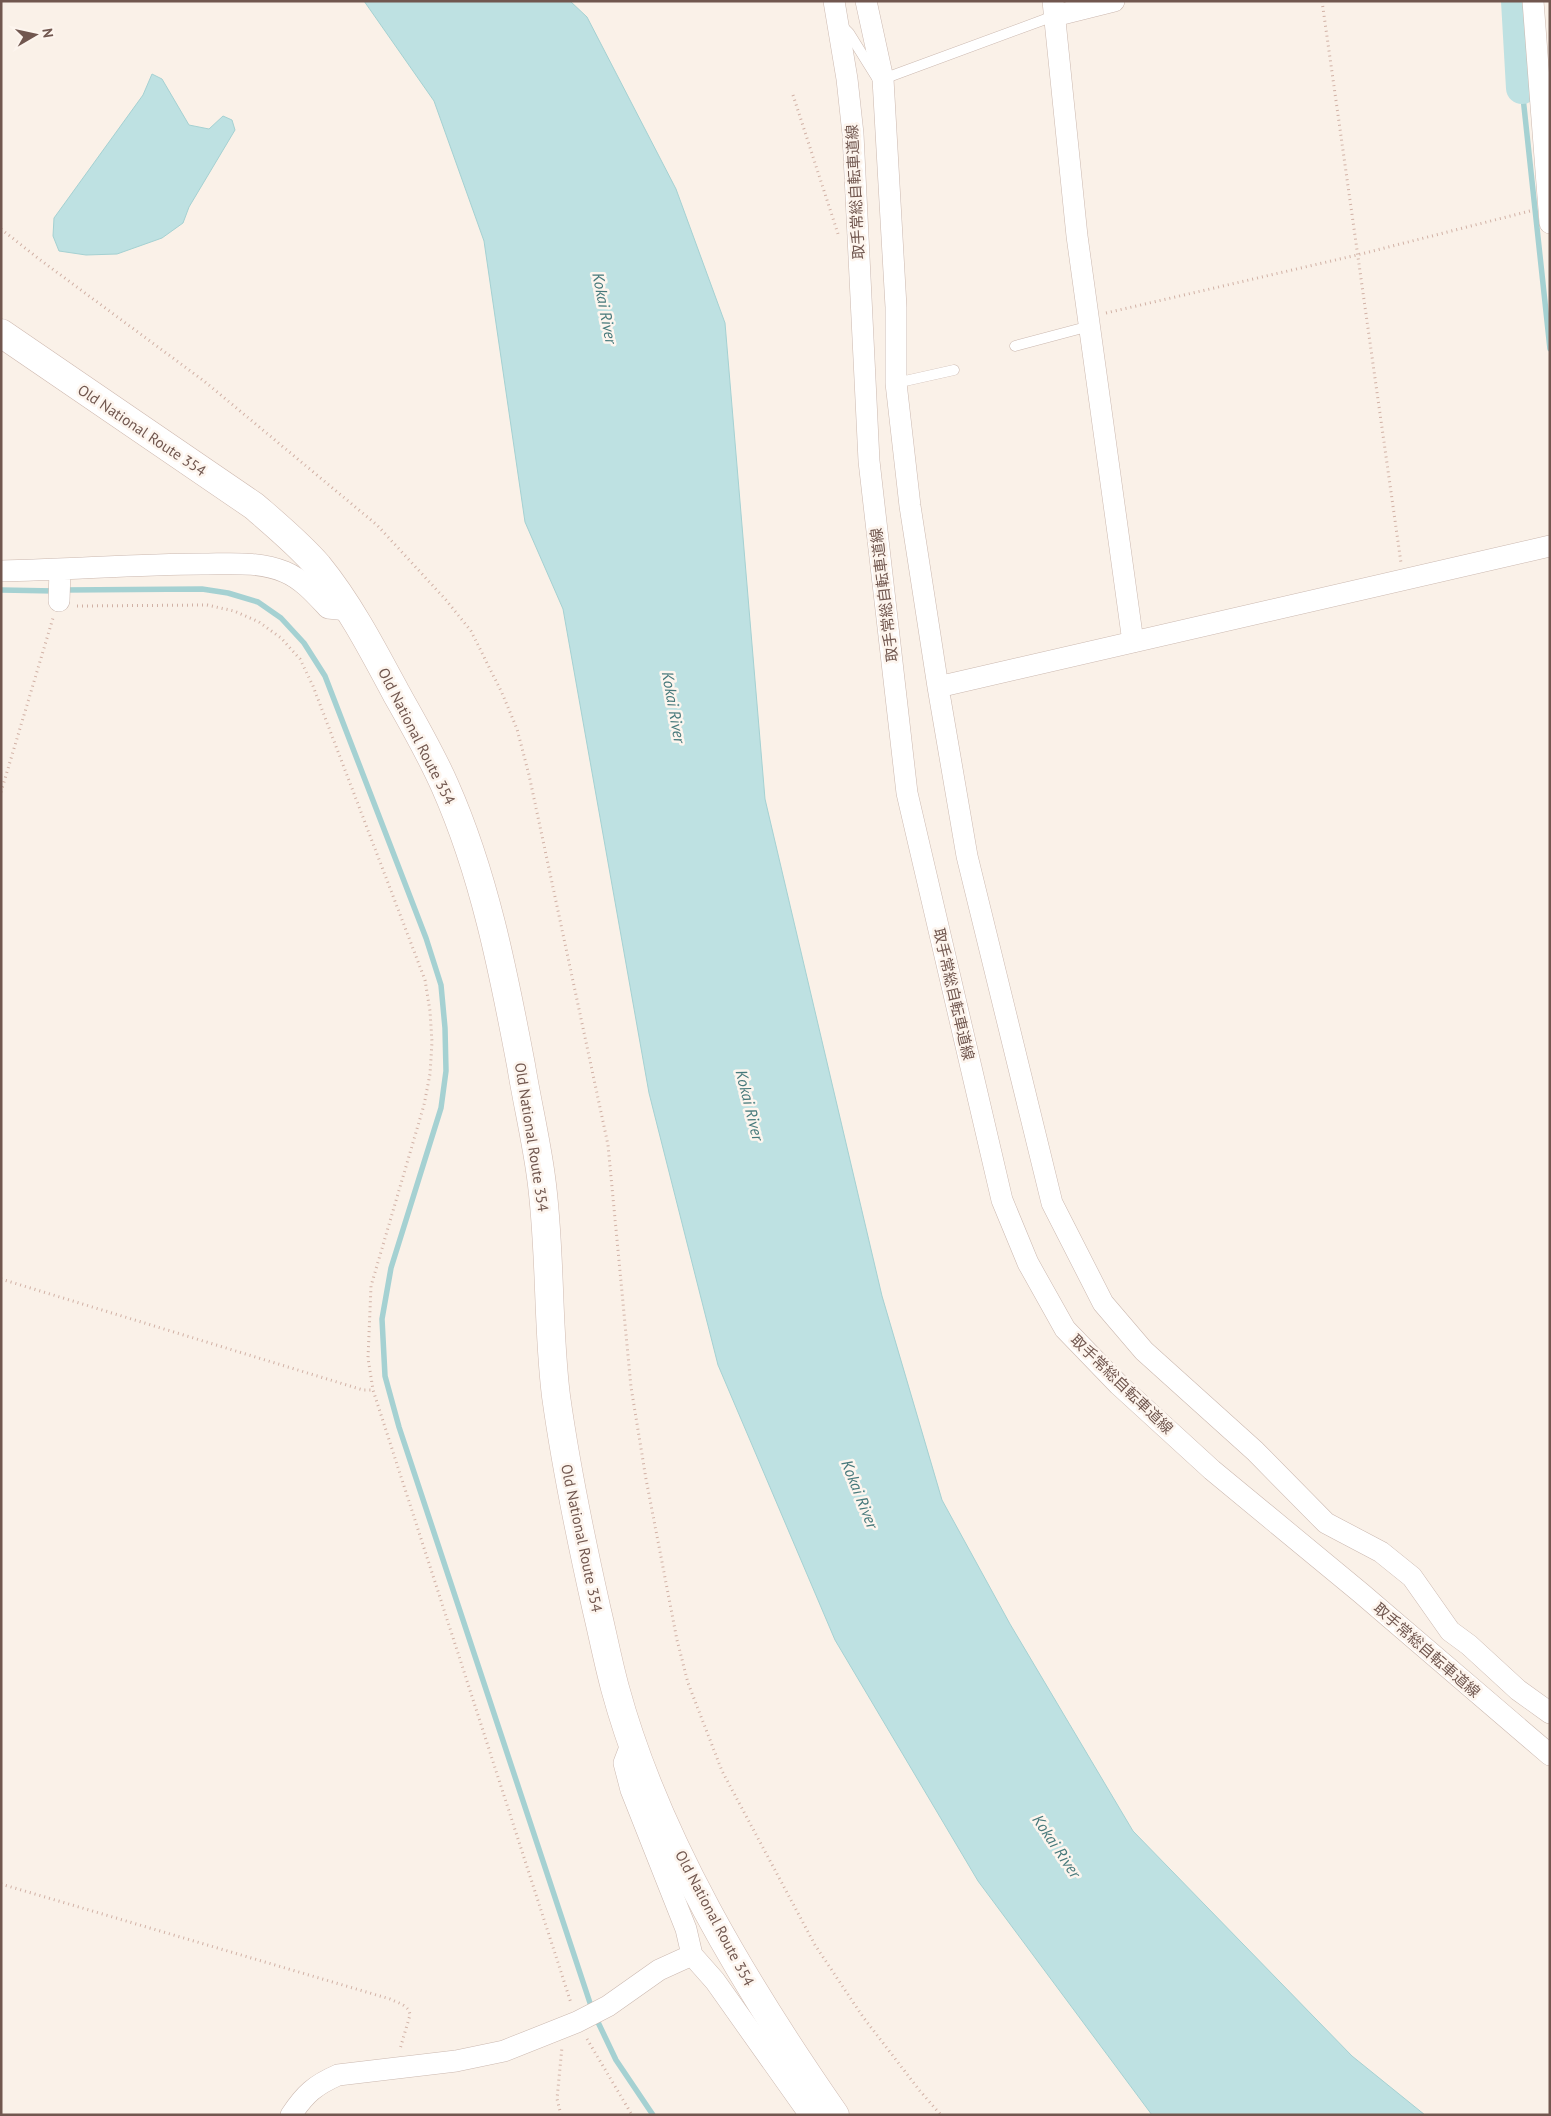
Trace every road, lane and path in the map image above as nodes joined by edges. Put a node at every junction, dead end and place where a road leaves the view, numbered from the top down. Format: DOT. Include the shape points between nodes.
graph roads {
  1 [pos="834,1"];
  2 [pos="866,1"];
  3 [pos="1114,1"];
  4 [pos="1322,1"];
  5 [pos="1533,1"];
  6 [pos="1053,8"];
  7 [pos="838,24"];
  8 [pos="883,79"];
  9 [pos="793,95"];
  10 [pos="1549,215"];
  11 [pos="840,242"];
  12 [pos="1357,255"];
  13 [pos="1089,322"];
  14 [pos="1,333"];
  15 [pos="1015,346"];
  16 [pos="954,370"];
  17 [pos="896,383"];
  18 [pos="1550,546"];
  19 [pos="1,571"];
  20 [pos="1404,579"];
  21 [pos="59,590"];
  22 [pos="348,610"];
  23 [pos="1132,642"];
  24 [pos="938,688"];
  25 [pos="1,792"];
  26 [pos="1,1279"];
  27 [pos="373,1390"];
  28 [pos="1550,1713"];
  29 [pos="632,1742"];
  30 [pos="1550,1755"];
  31 [pos="1,1884"];
  32 [pos="692,1955"];
  33 [pos="576,2022"];
  34 [pos="395,2068"];
  35 [pos="291,2115"];
  36 [pos="561,2115"];
  37 [pos="632,2115"];
  38 [pos="814,2115"];
  39 [pos="835,2115"];
  1 -- 7 [label="street, 取手常総自転車道線"];
  2 -- 8 [label="street"];
  3 -- 6 [label="street"];
  4 -- 12 [label="path"];
  5 -- 10 [label="street"];
  6 -- 8 [label="lane"];
  6 -- 13 [label="street"];
  7 -- 8 [label="lane" via="849,33 877,78"];
  7 -- 30 [label="street, 取手常総自転車道線" via="853,134 869,461 907,792 1002,1200 1028,1263 1065,1329 1119,1385 1212,1470"];
  8 -- 17 [label="street" via="896,307"];
  9 -- 11 [label="path"];
  10 -- 12 [label="path"];
  12 -- 13 [label="path"];
  12 -- 20 [label="path"];
  13 -- 15 [label="lane"];
  13 -- 23 [label="street"];
  14 -- 22 [label="street, Old National Route 354" via="254,506 286,533 317,566"];
  16 -- 17 [label="lane"];
  17 -- 24 [label="street" via="910,506"];
  18 -- 20 [label="street"];
  19 -- 21 [label="street"];
  20 -- 23 [label="street"];
  21 -- 22 [label="street" via="162,564 260,564 286,572 308,587 328,608"];
  21 -- 25 [label="path"];
  21 -- 27 [label="path" via="207,605 234,611 259,622 281,638 300,659 313,686 425,980 430,1011 431,1058 424,1106 371,1286 368,1358"];
  22 -- 29 [label="street, Old National Route 354" via="446,787 488,911 506,986 541,1178 556,1392 568,1472 615,1688"];
  23 -- 24 [label="street"];
  24 -- 28 [label="street" via="968,856 1052,1203 1103,1303 1144,1351 1255,1451 1326,1524 1381,1552 1412,1577 1450,1631 1518,1690"];
  26 -- 27 [label="path" via="363,1390"];
  27 -- 33 [label="path"];
  29 -- 32 [label="street" via="624,1763 631,1790 686,1929"];
  29 -- 39 [label="street, Old National Route 354" via="658,1807 725,1942 766,2012"];
  31 -- 34 [label="path" via="390,1998 406,2006 410,2015"];
  32 -- 33 [label="street" via="659,1970"];
  32 -- 38 [label="street" via="715,1981"];
  33 -- 34 [label="street" via="483,2056"];
  33 -- 36 [label="path" via="557,2099"];
  33 -- 37 [label="path"];
  34 -- 35 [label="street" via="338,2075 319,2084"];
}
